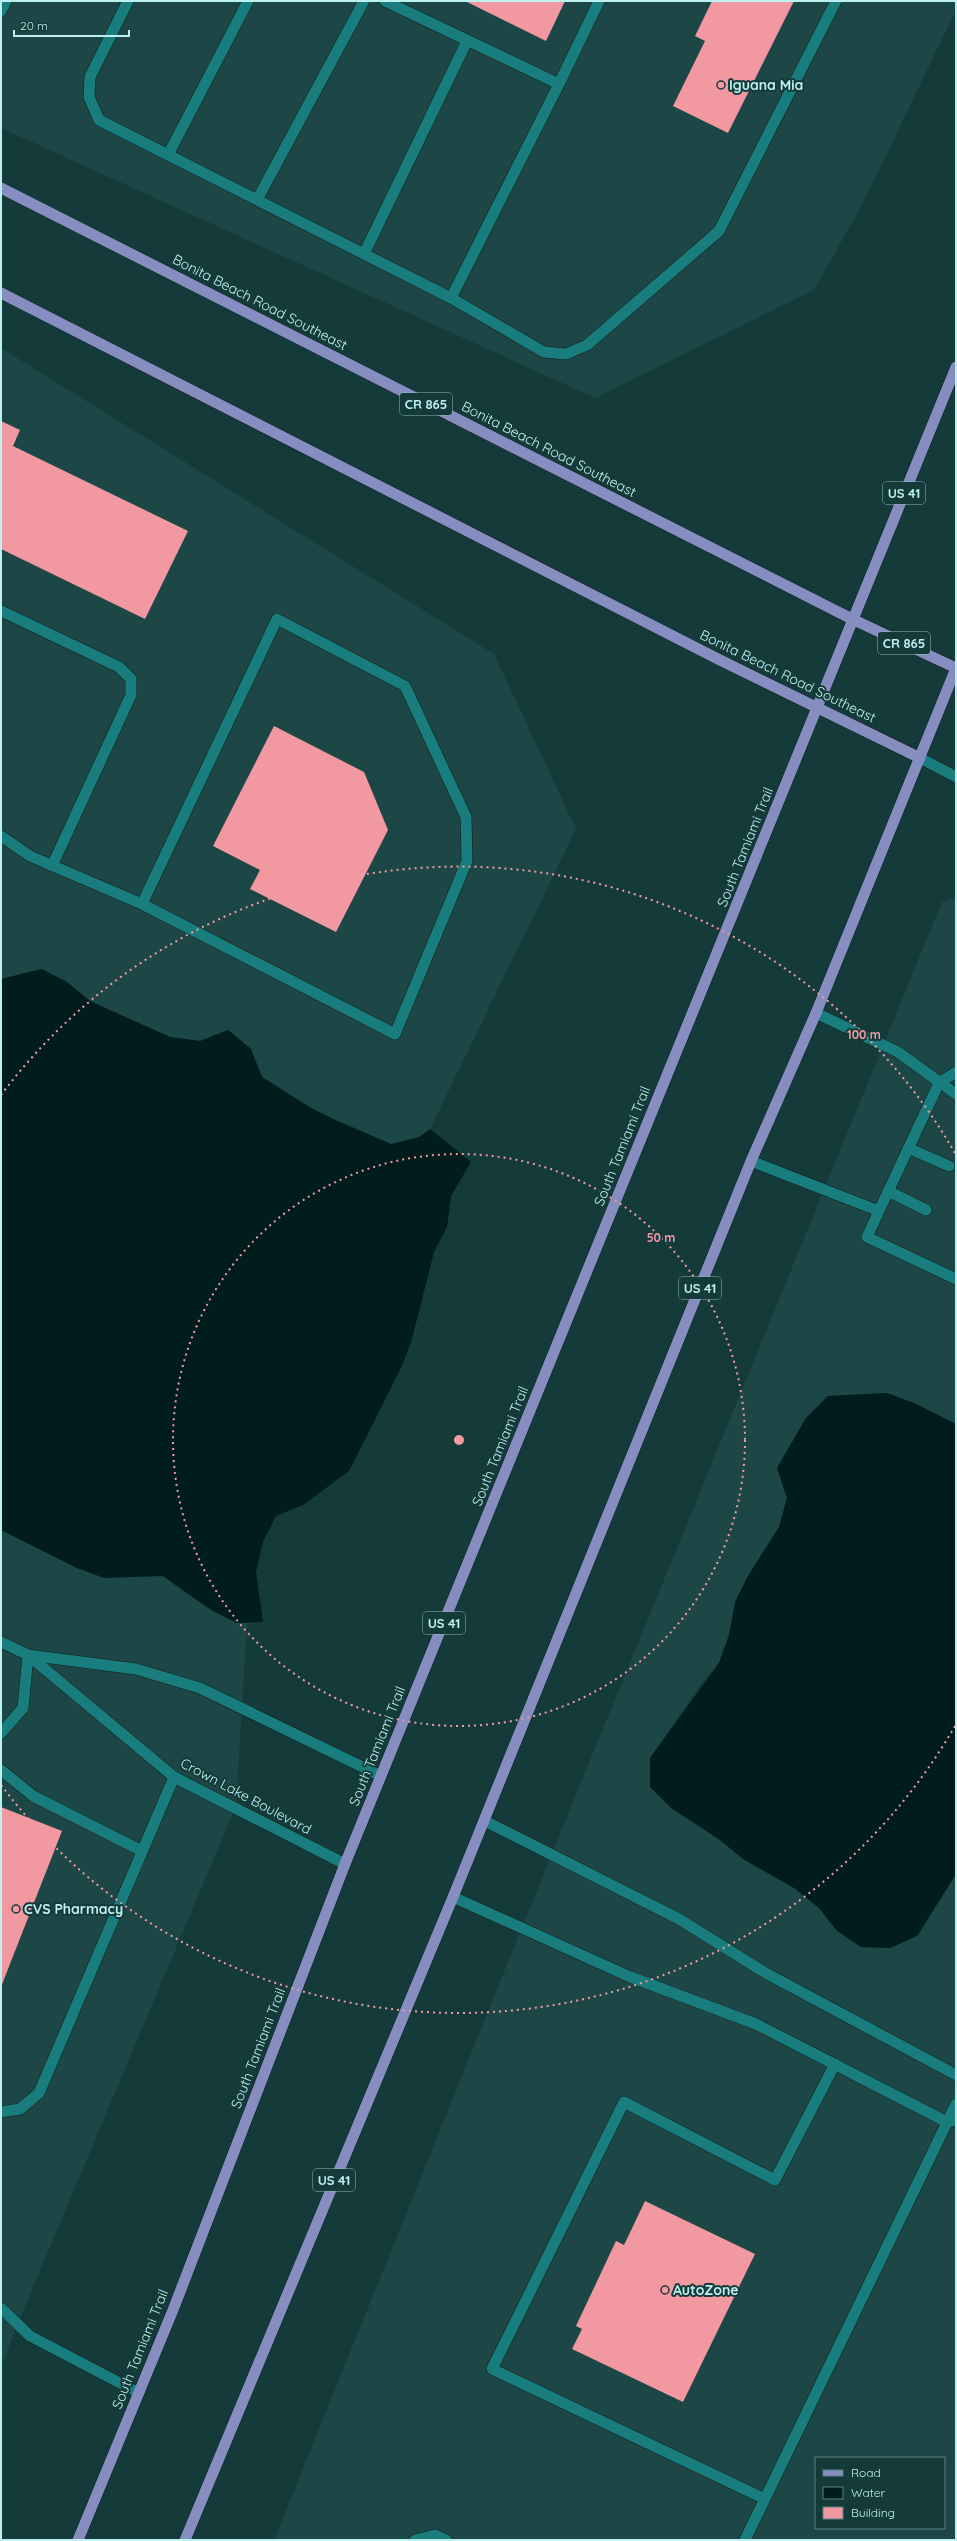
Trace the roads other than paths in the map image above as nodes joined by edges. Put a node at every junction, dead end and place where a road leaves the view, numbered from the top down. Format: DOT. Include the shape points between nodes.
graph roads {
  1 [pos="6,1"];
  2 [pos="128,1"];
  3 [pos="248,1"];
  4 [pos="364,1"];
  5 [pos="385,1"];
  6 [pos="598,1"];
  7 [pos="836,1"];
  8 [pos="1,11"];
  9 [pos="467,41"];
  10 [pos="559,84"];
  11 [pos="168,155"];
  12 [pos="1,188"];
  13 [pos="257,200"];
  14 [pos="364,254"];
  15 [pos="1,294"];
  16 [pos="451,298"];
  17 [pos="956,367"];
  18 [pos="1,611"];
  19 [pos="852,619"];
  20 [pos="956,668"];
  21 [pos="817,709"];
  22 [pos="920,758"];
  23 [pos="956,777"];
  24 [pos="1,836"];
  25 [pos="52,866"];
  26 [pos="142,904"];
  27 [pos="816,1013"];
  28 [pos="956,1072"];
  29 [pos="939,1083"];
  30 [pos="956,1094"];
  31 [pos="908,1148"];
  32 [pos="751,1161"];
  33 [pos="949,1166"];
  34 [pos="888,1191"];
  35 [pos="926,1210"];
  36 [pos="879,1211"];
  37 [pos="956,1279"];
  38 [pos="1,1642"];
  39 [pos="28,1655"];
  40 [pos="1,1733"];
  41 [pos="1,1770"];
  42 [pos="381,1776"];
  43 [pos="174,1777"];
  44 [pos="485,1821"];
  45 [pos="142,1851"];
  46 [pos="345,1864"];
  47 [pos="453,1897"];
  48 [pos="835,2064"];
  49 [pos="956,2075"];
  50 [pos="956,2104"];
  51 [pos="1,2112"];
  52 [pos="951,2121"];
  53 [pos="1,2308"];
  54 [pos="139,2393"];
  55 [pos="765,2499"];
  56 [pos="78,2540"];
  57 [pos="185,2540"];
  58 [pos="415,2540"];
  59 [pos="446,2540"];
  60 [pos="746,2540"];
  1 -- 8 [label="street"];
  2 -- 11 [label="street" via="90,77 88,97 99,120"];
  3 -- 11 [label="street"];
  4 -- 13 [label="street"];
  5 -- 9 [label="street"];
  6 -- 10 [label="street"];
  7 -- 16 [label="street" via="719,231 587,345 566,354 544,352"];
  9 -- 10 [label="street"];
  9 -- 14 [label="street"];
  10 -- 16 [label="street"];
  11 -- 13 [label="street"];
  12 -- 19 [label="main road, Bonita Beach Road Southeast / CR 865"];
  13 -- 14 [label="street"];
  14 -- 16 [label="street"];
  15 -- 21 [label="main road, Bonita Beach Road Southeast"];
  17 -- 19 [label="main road, South Tamiami Trail / US 41"];
  18 -- 25 [label="street" via="118,667 131,679 131,695"];
  19 -- 20 [label="main road, Bonita Beach Road Southeast / CR 865"];
  19 -- 21 [label="main road, South Tamiami Trail / US 41"];
  20 -- 22 [label="main road, US 41"];
  21 -- 22 [label="main road, Bonita Beach Road Southeast"];
  21 -- 42 [label="main road, South Tamiami Trail / US 41"];
  22 -- 23 [label="street"];
  22 -- 27 [label="main road, US 41"];
  24 -- 25 [label="street" via="30,856"];
  25 -- 26 [label="street"];
  26 -- 26 [label="street" via="277,619 405,686 466,817 467,862 396,1034"];
  27 -- 29 [label="street" via="898,1052"];
  27 -- 32 [label="main road, US 41"];
  28 -- 29 [label="street"];
  29 -- 30 [label="street"];
  29 -- 31 [label="street"];
  31 -- 33 [label="street"];
  31 -- 34 [label="street"];
  32 -- 36 [label="street"];
  32 -- 44 [label="main road, US 41"];
  34 -- 35 [label="street"];
  34 -- 36 [label="street"];
  36 -- 37 [label="street" via="867,1238"];
  38 -- 39 [label="street, Crown Lake Boulevard"];
  39 -- 40 [label="street" via="23,1708"];
  39 -- 42 [label="street, Crown Lake Boulevard" via="136,1669 200,1688"];
  39 -- 43 [label="street, Crown Lake Boulevard"];
  41 -- 45 [label="street" via="33,1796"];
  42 -- 46 [label="main road, South Tamiami Trail / US 41"];
  43 -- 45 [label="street"];
  43 -- 46 [label="street, Crown Lake Boulevard"];
  44 -- 47 [label="main road, US 41"];
  44 -- 49 [label="street" via="679,1919 770,1976"];
  45 -- 51 [label="street" via="39,2093 20,2109"];
  46 -- 54 [label="main road, South Tamiami Trail / US 41"];
  47 -- 48 [label="street" via="628,1976 756,2024"];
  47 -- 57 [label="main road, US 41"];
  48 -- 52 [label="street"];
  48 -- 55 [label="street" via="775,2180 624,2102 492,2369"];
  50 -- 52 [label="street"];
  52 -- 55 [label="street"];
  53 -- 54 [label="street" via="30,2336"];
  54 -- 56 [label="main road, South Tamiami Trail / US 41"];
  55 -- 60 [label="street"];
  58 -- 59 [label="street" via="435,2534"];
}
